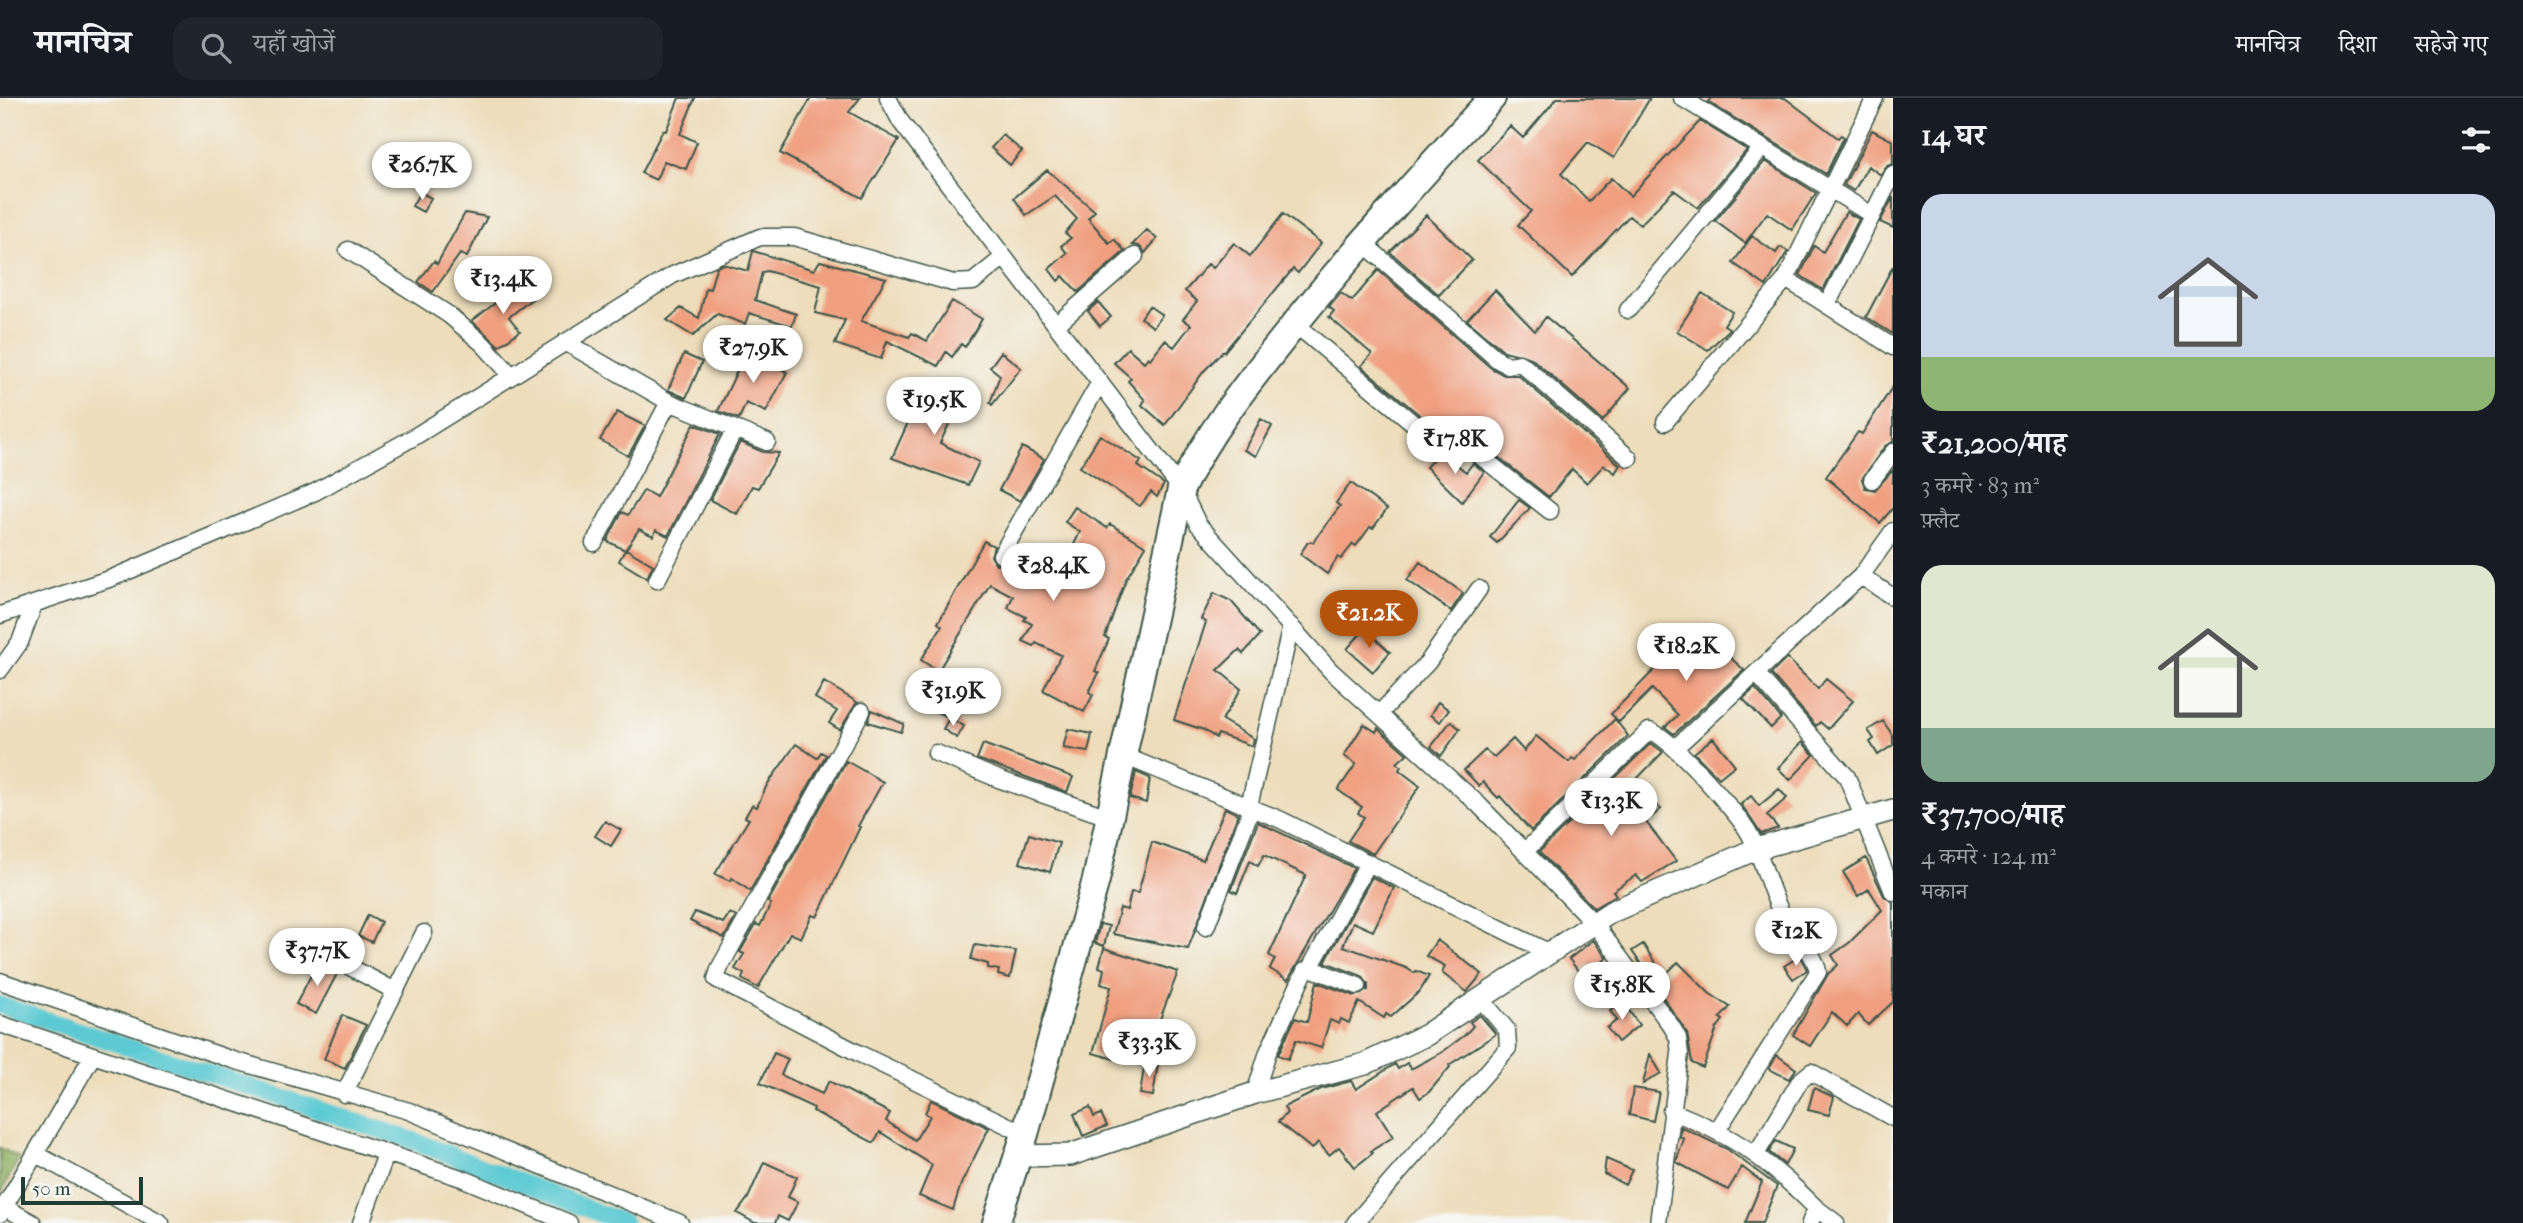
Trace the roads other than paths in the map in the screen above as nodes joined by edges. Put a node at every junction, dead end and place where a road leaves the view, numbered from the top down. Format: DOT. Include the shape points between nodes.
graph roads {
  1 [pos="888,98"];
  2 [pos="1492,98"];
  3 [pos="1682,98"];
  4 [pos="1875,98"];
  5 [pos="1761,149"];
  6 [pos="1893,174"];
  7 [pos="1831,192"];
  8 [pos="1872,215"];
  9 [pos="1362,242"];
  10 [pos="348,250"];
  11 [pos="1135,256"];
  12 [pos="1004,257"];
  13 [pos="1786,279"];
  14 [pos="1827,305"];
  15 [pos="1628,310"];
  16 [pos="1295,324"];
  17 [pos="1056,325"];
  18 [pos="565,342"];
  19 [pos="1893,347"];
  20 [pos="512,375"];
  21 [pos="1100,382"];
  22 [pos="669,402"];
  23 [pos="1665,422"];
  24 [pos="735,429"];
  25 [pos="767,442"];
  26 [pos="1893,452"];
  27 [pos="1629,458"];
  28 [pos="1872,480"];
  29 [pos="1181,489"];
  30 [pos="1550,511"];
  31 [pos="1893,531"];
  32 [pos="594,543"];
  33 [pos="1001,555"];
  34 [pos="1861,576"];
  35 [pos="657,580"];
  36 [pos="1479,589"];
  37 [pos="1893,597"];
  38 [pos="33,607"];
  39 [pos="0,615"];
  40 [pos="1291,626"];
  41 [pos="0,670"];
  42 [pos="1757,674"];
  43 [pos="862,710"];
  44 [pos="1379,714"];
  45 [pos="1675,748"];
  46 [pos="936,753"];
  47 [pos="1124,756"];
  48 [pos="1251,807"];
  49 [pos="1893,810"];
  50 [pos="1111,818"];
  51 [pos="1862,818"];
  52 [pos="1756,849"];
  53 [pos="1524,852"];
  54 [pos="1367,865"];
  55 [pos="1893,892"];
  56 [pos="1593,922"];
  57 [pos="1206,927"];
  58 [pos="424,933"];
  59 [pos="322,952"];
  60 [pos="1548,952"];
  61 [pos="1310,968"];
  62 [pos="0,981"];
  63 [pos="1358,986"];
  64 [pos="395,991"];
  65 [pos="1481,999"];
  66 [pos="0,1024"];
  67 [pos="93,1055"];
  68 [pos="1255,1093"];
  69 [pos="344,1094"];
  70 [pos="1671,1111"];
  71 [pos="1893,1118"];
  72 [pos="1718,1129"];
  73 [pos="1021,1145"];
  74 [pos="36,1154"];
  75 [pos="386,1154"];
  76 [pos="1756,1154"];
  77 [pos="2,1211"];
  78 [pos="1813,1215"];
  79 [pos="33,1223"];
  80 [pos="160,1223"];
  81 [pos="361,1223"];
  82 [pos="569,1223"];
  83 [pos="680,1223"];
  84 [pos="996,1223"];
  85 [pos="1355,1223"];
  86 [pos="1658,1223"];
  87 [pos="1836,1223"];
  1 -- 12 [label="street" via="901,122"];
  2 -- 9 [label="main road"];
  3 -- 5 [label="street"];
  4 -- 7 [label="street"];
  5 -- 7 [label="street"];
  5 -- 15 [label="street"];
  6 -- 8 [label="street"];
  7 -- 8 [label="street"];
  7 -- 13 [label="street"];
  8 -- 14 [label="street"];
  9 -- 16 [label="main road"];
  9 -- 27 [label="street" via="1498,360 1524,366"];
  10 -- 20 [label="street" via="449,315"];
  11 -- 17 [label="street"];
  12 -- 17 [label="street"];
  12 -- 18 [label="street" via="973,282 953,283 794,237 760,237 673,275"];
  13 -- 14 [label="street"];
  13 -- 23 [label="street"];
  14 -- 19 [label="street"];
  16 -- 29 [label="main road" via="1210,435"];
  16 -- 30 [label="street" via="1439,445 1460,440"];
  17 -- 21 [label="street"];
  18 -- 20 [label="street"];
  18 -- 22 [label="street"];
  20 -- 38 [label="street" via="315,492"];
  21 -- 29 [label="street"];
  21 -- 33 [label="street"];
  22 -- 24 [label="street"];
  22 -- 32 [label="street"];
  24 -- 25 [label="street"];
  24 -- 35 [label="street"];
  26 -- 28 [label="street"];
  29 -- 40 [label="street" via="1198,524"];
  29 -- 47 [label="main road"];
  31 -- 34 [label="street"];
  34 -- 37 [label="street"];
  34 -- 42 [label="street"];
  36 -- 44 [label="street" via="1428,662"];
  38 -- 39 [label="street"];
  38 -- 41 [label="street" via="20,642"];
  40 -- 44 [label="street" via="1331,671"];
  40 -- 48 [label="street"];
  42 -- 45 [label="street"];
  42 -- 51 [label="street" via="1847,777"];
  43 -- 73 [label="street" via="716,979"];
  44 -- 53 [label="street"];
  45 -- 52 [label="street" via="1744,824"];
  45 -- 53 [label="street" via="1659,733 1649,731"];
  46 -- 50 [label="street"];
  47 -- 48 [label="street"];
  47 -- 50 [label="main road"];
  48 -- 54 [label="street"];
  48 -- 57 [label="street"];
  49 -- 51 [label="street"];
  50 -- 73 [label="main road"];
  51 -- 52 [label="street"];
  51 -- 55 [label="street"];
  52 -- 56 [label="street"];
  52 -- 72 [label="street" via="1768,885 1818,972"];
  53 -- 56 [label="street"];
  54 -- 60 [label="street"];
  54 -- 61 [label="street"];
  56 -- 60 [label="street"];
  56 -- 70 [label="street" via="1678,1038 1680,1054"];
  58 -- 64 [label="street"];
  59 -- 64 [label="street"];
  60 -- 65 [label="street"];
  61 -- 63 [label="street"];
  61 -- 68 [label="street" via="1299,978"];
  62 -- 69 [label="street"];
  64 -- 69 [label="street"];
  65 -- 68 [label="street" via="1426,1035 1365,1064"];
  65 -- 85 [label="street" via="1507,1030 1508,1048"];
  66 -- 67 [label="street"];
  67 -- 74 [label="street"];
  67 -- 75 [label="street"];
  68 -- 73 [label="street" via="1070,1155"];
  69 -- 83 [label="street" via="409,1111"];
  70 -- 72 [label="street"];
  70 -- 86 [label="street"];
  71 -- 76 [label="street" via="1811,1072 1800,1081"];
  72 -- 76 [label="street"];
  73 -- 84 [label="main road"];
  74 -- 77 [label="street"];
  74 -- 80 [label="street"];
  75 -- 81 [label="street"];
  75 -- 82 [label="street" via="464,1179"];
  76 -- 78 [label="street" via="1778,1170"];
  77 -- 79 [label="street"];
  78 -- 87 [label="street"];
}
